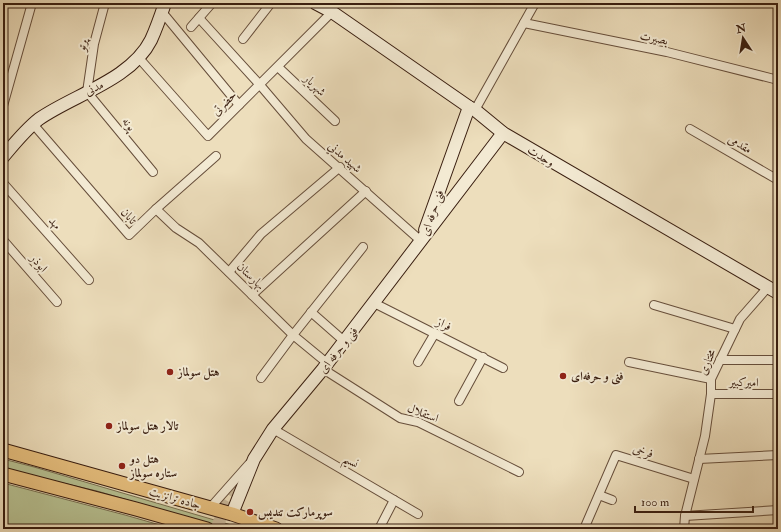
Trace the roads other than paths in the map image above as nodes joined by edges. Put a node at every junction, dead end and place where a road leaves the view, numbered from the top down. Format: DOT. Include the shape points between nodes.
graph roads {
  1 [pos="32,3"];
  2 [pos="105,3"];
  3 [pos="271,3"];
  4 [pos="315,3"];
  5 [pos="535,3"];
  6 [pos="210,4"];
  7 [pos="164,8"];
  8 [pos="332,12"];
  9 [pos="199,18"];
  10 [pos="524,23"];
  11 [pos="191,27"];
  12 [pos="243,39"];
  13 [pos="138,57"];
  14 [pos="278,67"];
  15 [pos="778,80"];
  16 [pos="260,85"];
  17 [pos="87,92"];
  18 [pos="239,105"];
  19 [pos="3,106"];
  20 [pos="472,108"];
  21 [pos="335,121"];
  22 [pos="33,124"];
  23 [pos="690,129"];
  24 [pos="503,133"];
  25 [pos="216,156"];
  26 [pos="3,157"];
  27 [pos="340,168"];
  28 [pos="153,172"];
  29 [pos="778,180"];
  30 [pos="3,183"];
  31 [pos="366,191"];
  32 [pos="156,209"];
  33 [pos="3,240"];
  34 [pos="421,240"];
  35 [pos="363,247"];
  36 [pos="229,272"];
  37 [pos="89,280"];
  38 [pos="773,290"];
  39 [pos="252,295"];
  40 [pos="57,302"];
  41 [pos="374,303"];
  42 [pos="654,305"];
  43 [pos="311,312"];
  44 [pos="735,329"];
  45 [pos="435,333"];
  46 [pos="293,335"];
  47 [pos="344,341"];
  48 [pos="482,357"];
  49 [pos="720,360"];
  50 [pos="778,360"];
  51 [pos="418,362"];
  52 [pos="629,362"];
  53 [pos="325,366"];
  54 [pos="503,368"];
  55 [pos="261,378"];
  56 [pos="711,379"];
  57 [pos="711,394"];
  58 [pos="778,394"];
  59 [pos="459,401"];
  60 [pos="273,429"];
  61 [pos="3,450"];
  62 [pos="778,454"];
  63 [pos="254,459"];
  64 [pos="699,459"];
  65 [pos="519,472"];
  66 [pos="3,474"];
  67 [pos="694,479"];
  68 [pos="599,495"];
  69 [pos="394,500"];
  70 [pos="612,500"];
  71 [pos="210,508"];
  72 [pos="778,510"];
  73 [pos="232,514"];
  74 [pos="418,514"];
  75 [pos="685,516"];
  76 [pos="172,519"];
  77 [pos="189,529"];
  78 [pos="207,529"];
  79 [pos="276,529"];
  80 [pos="379,529"];
  81 [pos="584,529"];
  82 [pos="684,529"];
  1 -- 19 [label="street"];
  2 -- 17 [label="street, پرتو" via="94,44"];
  3 -- 12 [label="street"];
  4 -- 8 [label="street, وحدت"];
  5 -- 10 [label="street, فنی حرفه ای"];
  6 -- 9 [label="street"];
  7 -- 13 [label="street, مدنی" via="150,41"];
  7 -- 18 [label="street"];
  8 -- 14 [label="street, حضرتی"];
  8 -- 20 [label="street, وحدت"];
  9 -- 11 [label="street"];
  9 -- 16 [label="street, شهيد مدني"];
  10 -- 15 [label="street, بصيرت" via="667,52"];
  10 -- 20 [label="street, فنی حرفه ای"];
  13 -- 17 [label="street, مدنی" via="107,82"];
  13 -- 18 [label="street, حضرتی" via="208,136"];
  14 -- 16 [label="street, حضرتی"];
  14 -- 21 [label="street, شهریار"];
  16 -- 18 [label="street, حضرتی"];
  16 -- 27 [label="street, شهيد مدني" via="306,139"];
  17 -- 22 [label="street, مدنی"];
  17 -- 28 [label="street, پونه"];
  20 -- 24 [label="street, وحدت"];
  20 -- 34 [label="street, فنی حرفه ای"];
  22 -- 26 [label="street, مدنی"];
  22 -- 32 [label="street, تابان" via="129,235"];
  23 -- 29 [label="street, مقدمی"];
  24 -- 34 [label="street, فنی حرفه ای"];
  24 -- 38 [label="street, وحدت"];
  25 -- 32 [label="street, تابان"];
  27 -- 31 [label="street, شهيد مدني"];
  27 -- 36 [label="street" via="261,234"];
  30 -- 37 [label="street, مهد"];
  31 -- 34 [label="street, شهيد مدني"];
  31 -- 39 [label="street"];
  32 -- 36 [label="street, بهارستان" via="176,228 200,243"];
  33 -- 40 [label="street, ابوذر"];
  34 -- 41 [label="street, فنی و حرفه ای"];
  35 -- 43 [label="street"];
  36 -- 39 [label="street, بهارستان"];
  38 -- 44 [label="street, مختاری" via="740,319"];
  39 -- 46 [label="street, بهارستان"];
  41 -- 45 [label="street, فراز"];
  41 -- 47 [label="street, فنی و حرفه ای"];
  42 -- 44 [label="street"];
  43 -- 46 [label="street"];
  43 -- 47 [label="street"];
  44 -- 49 [label="street, مختاری"];
  45 -- 48 [label="street, فراز"];
  45 -- 51 [label="street"];
  46 -- 53 [label="street, بهارستان"];
  46 -- 55 [label="street"];
  47 -- 53 [label="street, فنی و حرفه ای"];
  48 -- 54 [label="street, فراز"];
  48 -- 59 [label="street"];
  49 -- 50 [label="street"];
  49 -- 56 [label="street, مختاری"];
  52 -- 56 [label="street"];
  53 -- 60 [label="street, فنی و حرفه ای"];
  53 -- 65 [label="street, استقلال" via="400,418 418,422"];
  56 -- 57 [label="street, مختاری"];
  57 -- 58 [label="street, امیرکبیر"];
  57 -- 64 [label="street, مختاری"];
  60 -- 63 [label="street, فنی و حرفه ای"];
  60 -- 69 [label="street, نسيم"];
  61 -- 71 [label="main road, جاده ترانزیت"];
  62 -- 64 [label="street"];
  63 -- 71 [label="street"];
  63 -- 73 [label="street"];
  64 -- 67 [label="street, مختاری"];
  66 -- 76 [label="main road, جاده ترانزیت"];
  67 -- 68 [label="street, فرخی" via="616,455"];
  67 -- 75 [label="street, مختاری"];
  68 -- 70 [label="street"];
  68 -- 81 [label="street, فرخی"];
  69 -- 74 [label="street, نسيم"];
  69 -- 80 [label="street"];
  71 -- 73 [label="main road, جاده ترانزیت"];
  72 -- 75 [label="street"];
  73 -- 79 [label="main road, جاده ترانزیت"];
  75 -- 82 [label="street, مختاری"];
  76 -- 77 [label="main road"];
  76 -- 78 [label="main road, جاده ترانزیت"];
}
